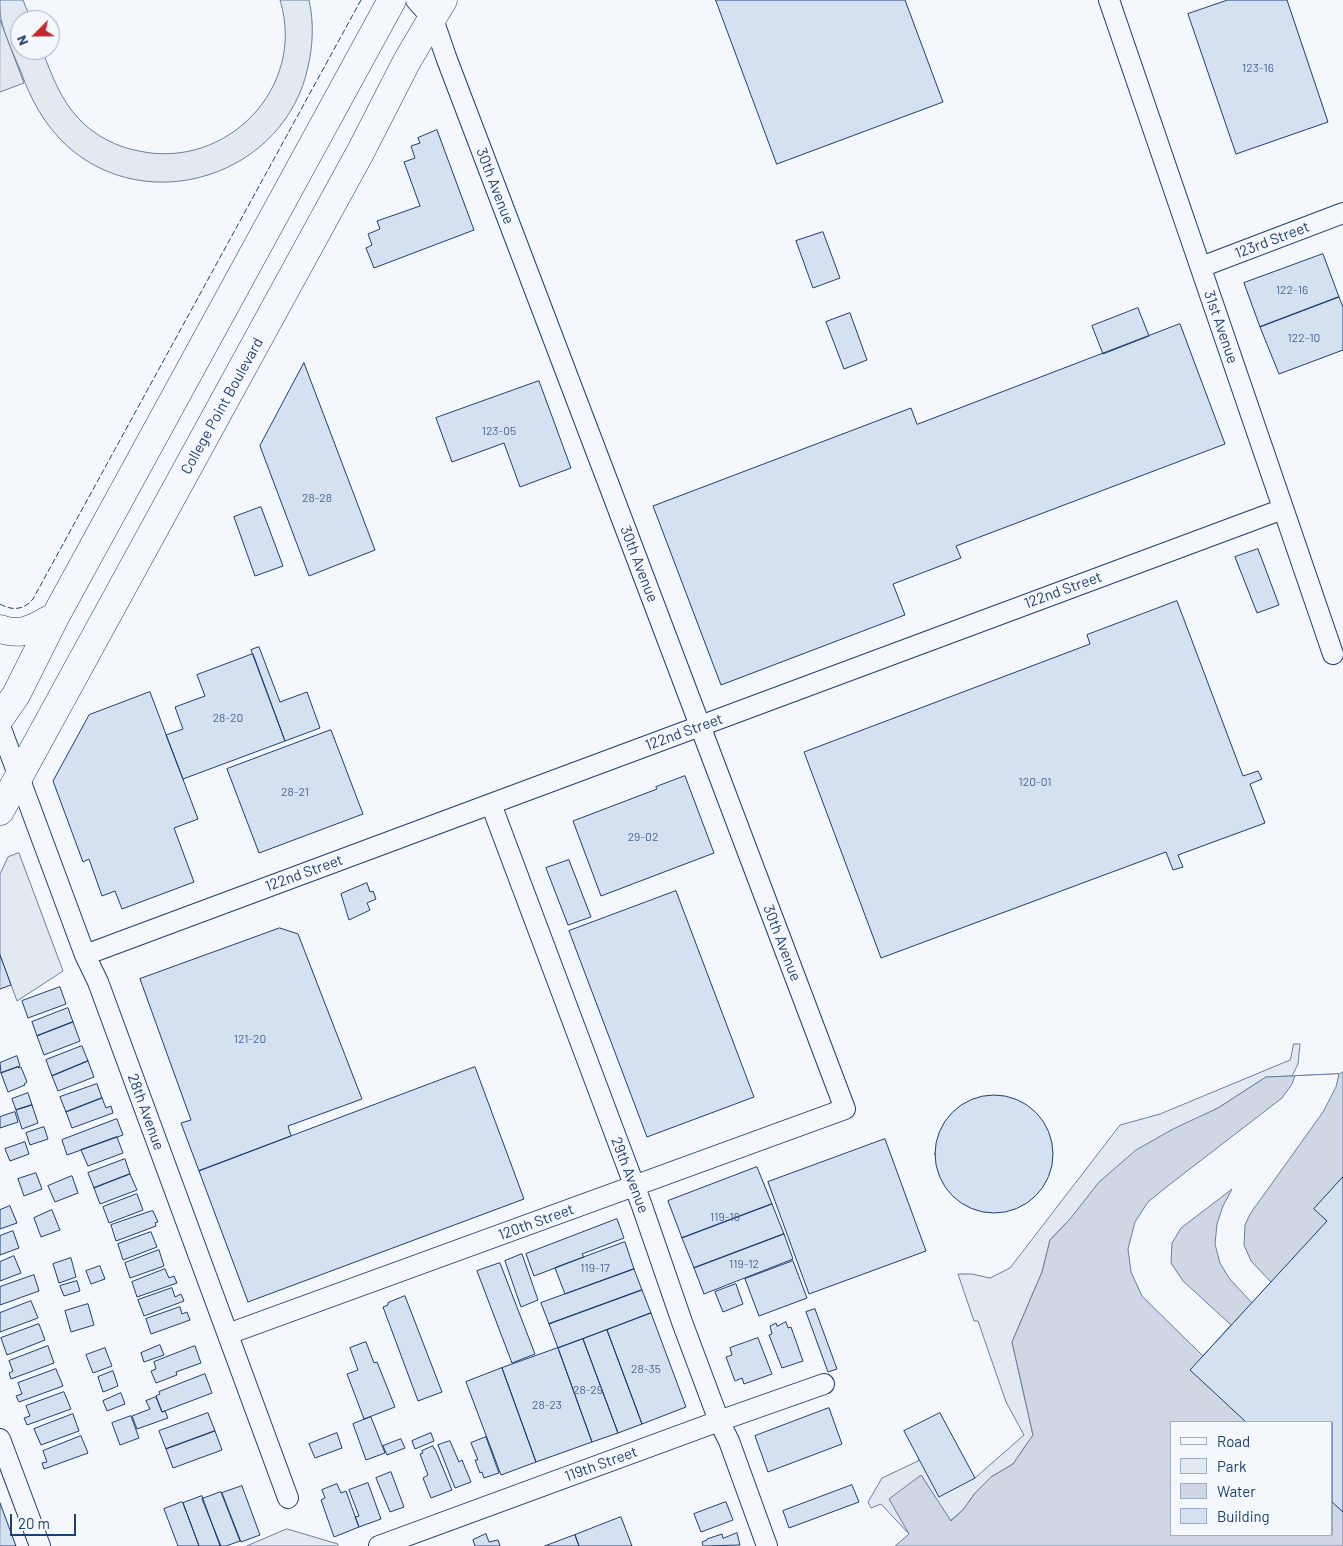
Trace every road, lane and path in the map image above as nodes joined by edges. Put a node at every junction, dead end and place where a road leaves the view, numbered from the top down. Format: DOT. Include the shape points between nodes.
graph roads {
  1 [pos="392,0"];
  2 [pos="1109,0"];
  3 [pos="431,6"];
  4 [pos="1343,213"];
  5 [pos="1200,267"];
  6 [pos="1283,509"];
  7 [pos="55,617"];
  8 [pos="0,629"];
  9 [pos="1333,654"];
  10 [pos="0,718"];
  11 [pos="0,726"];
  12 [pos="700,726"];
  13 [pos="19,776"];
  14 [pos="491,804"];
  15 [pos="0,811"];
  16 [pos="85,955"];
  17 [pos="844,1109"];
  18 [pos="634,1186"];
  19 [pos="228,1334"];
  20 [pos="824,1384"];
  21 [pos="719,1421"];
  22 [pos="0,1439"];
  23 [pos="288,1498"];
  24 [pos="40,1546"];
  25 [pos="379,1546"];
  26 [pos="767,1546"];
  1 -- 7 [label="main road"];
  2 -- 5 [label="street, 31st Avenue"];
  3 -- 12 [label="street, 30th Avenue" via="446,57"];
  3 -- 13 [label="main road, College Point Boulevard" via="407,62 361,150"];
  4 -- 5 [label="street, 123rd Street"];
  5 -- 6 [label="street, 31st Avenue"];
  6 -- 9 [label="street, 31st Avenue"];
  6 -- 12 [label="street, 122nd Street"];
  7 -- 8 [label="main road" via="22,633"];
  7 -- 10 [label="main road" via="16,695"];
  11 -- 13 [label="street, 28th Avenue"];
  12 -- 14 [label="street, 122nd Street"];
  12 -- 17 [label="street, 30th Avenue"];
  13 -- 15 [label="main road, College Point Boulevard"];
  13 -- 16 [label="street, 28th Avenue"];
  14 -- 16 [label="street, 122nd Street"];
  14 -- 18 [label="street, 29th Avenue"];
  16 -- 19 [label="street, 28th Avenue" via="98,982"];
  17 -- 18 [label="street, 120th Street"];
  18 -- 19 [label="street, 120th Street"];
  18 -- 21 [label="street, 29th Avenue"];
  19 -- 23 [label="street, 28th Avenue"];
  20 -- 21 [label="street, 119th Street"];
  21 -- 25 [label="street, 119th Street"];
  21 -- 26 [label="street, 29th Avenue"];
  22 -- 24 [label="street"];
}
